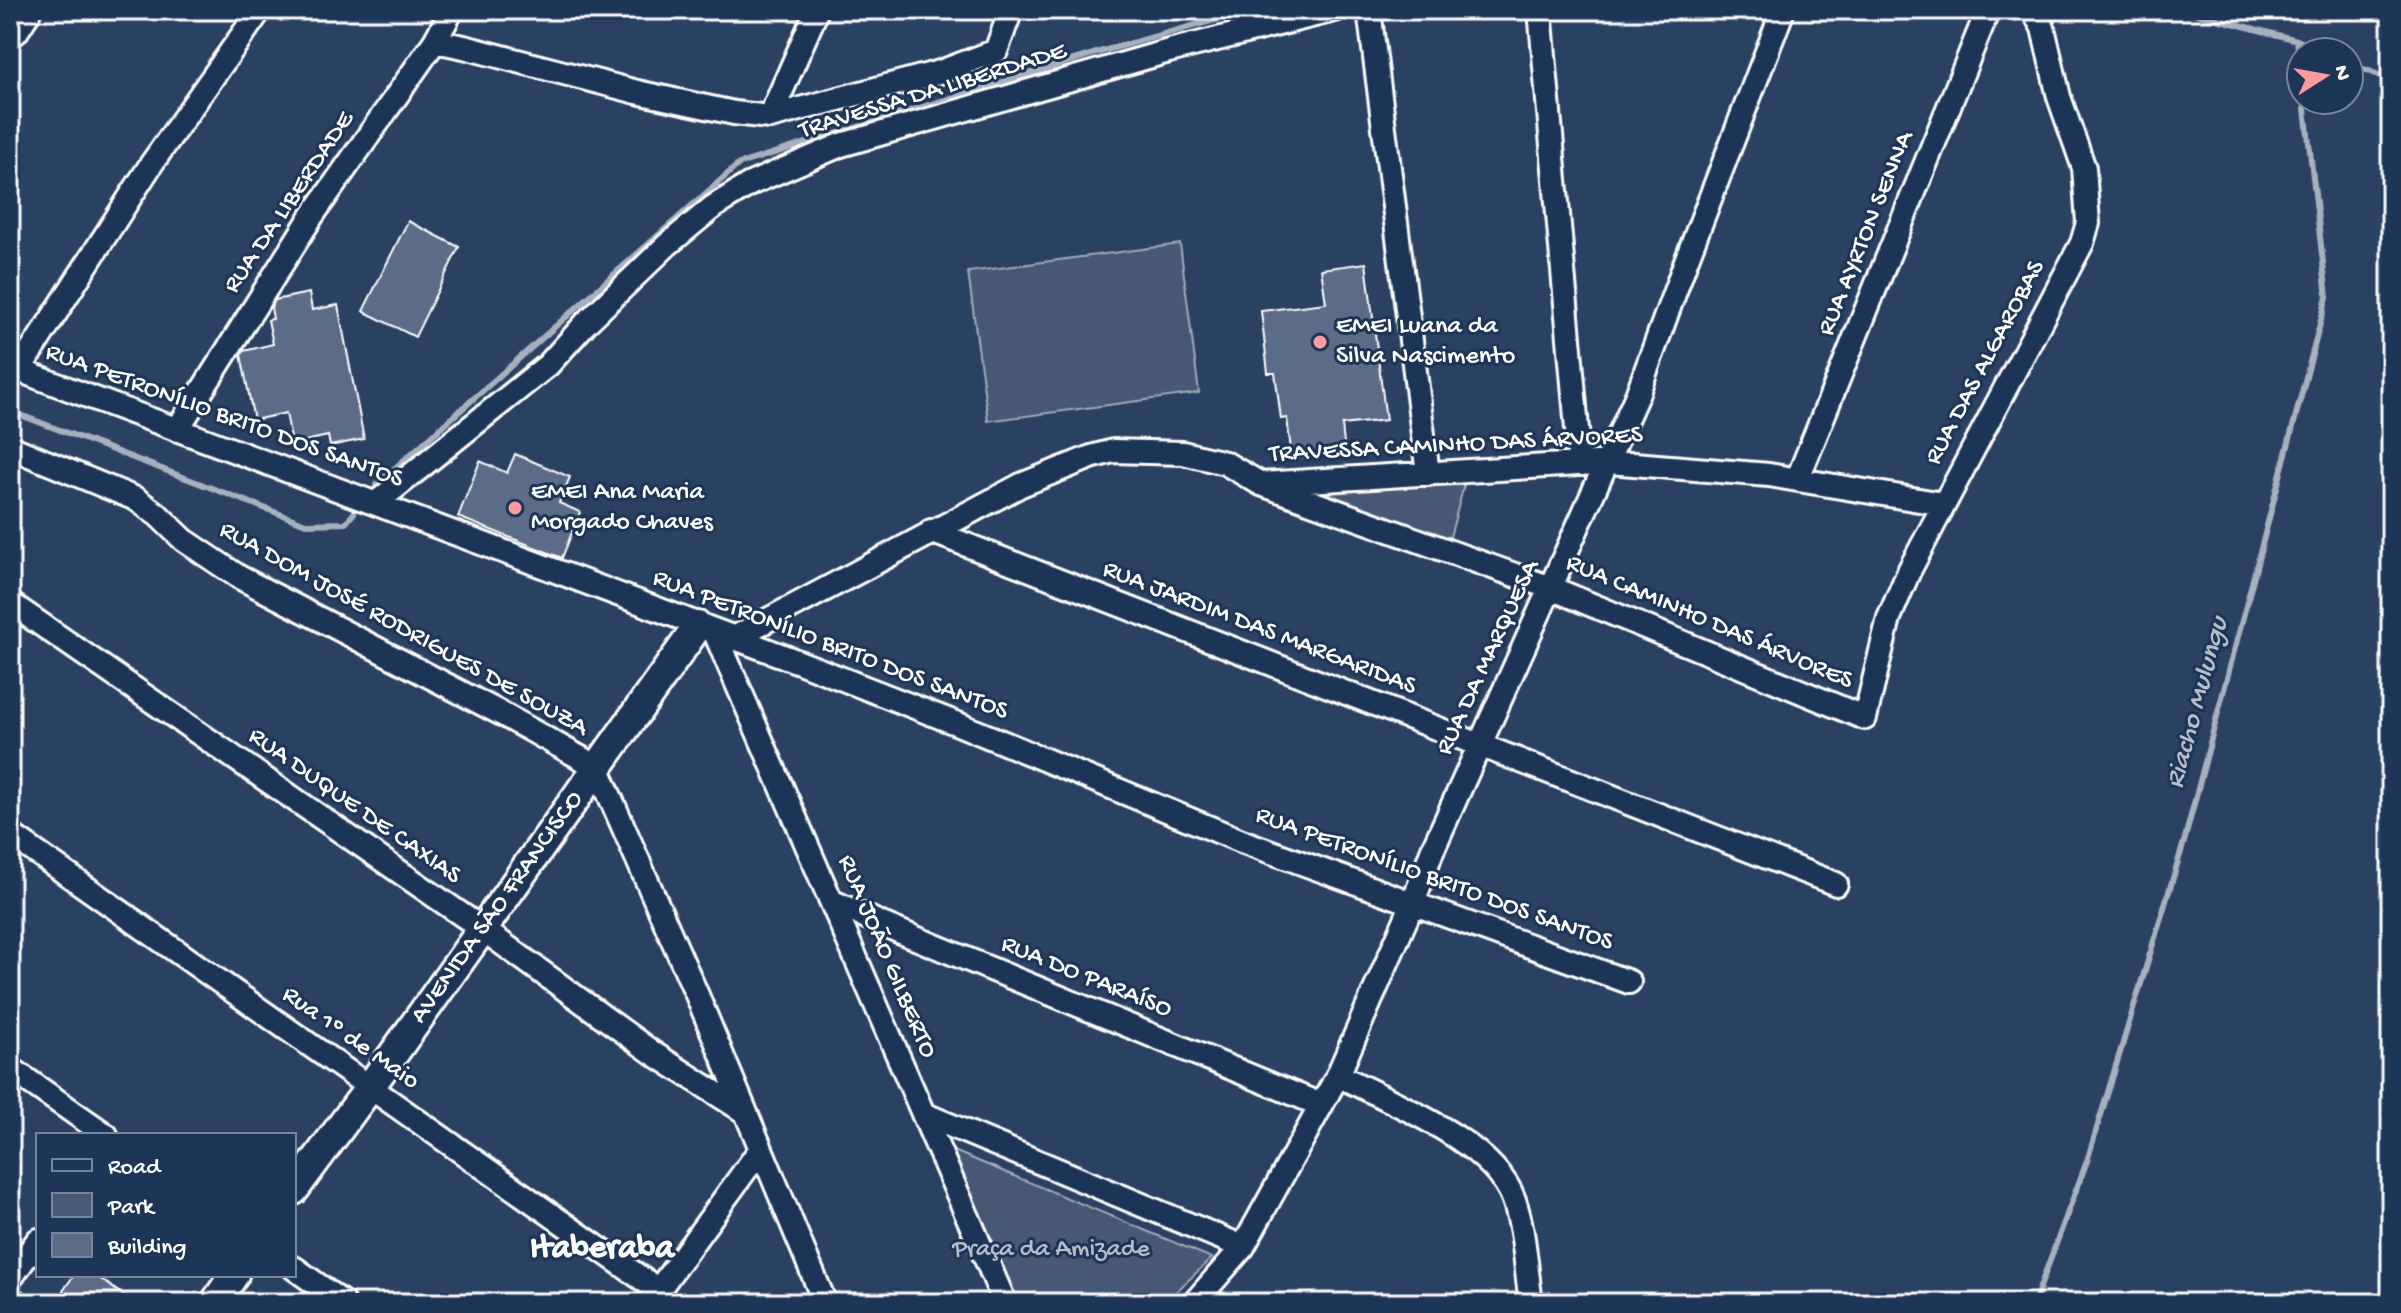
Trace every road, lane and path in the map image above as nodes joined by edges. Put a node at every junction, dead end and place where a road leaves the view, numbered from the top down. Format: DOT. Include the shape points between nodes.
graph roads {
  1 [pos="21,10"];
  2 [pos="260,10"];
  3 [pos="452,10"];
  4 [pos="817,10"];
  5 [pos="1011,10"];
  6 [pos="1335,10"];
  7 [pos="1369,10"];
  8 [pos="1540,10"];
  9 [pos="1783,10"];
  10 [pos="1988,10"];
  11 [pos="2038,19"];
  12 [pos="10,27"];
  13 [pos="435,41"];
  14 [pos="770,117"];
  15 [pos="15,368"];
  16 [pos="177,430"];
  17 [pos="10,447"];
  18 [pos="1609,462"];
  19 [pos="1580,463"];
  20 [pos="1428,474"];
  21 [pos="1798,478"];
  22 [pos="1261,484"];
  23 [pos="376,503"];
  24 [pos="1943,504"];
  25 [pos="931,531"];
  26 [pos="1551,588"];
  27 [pos="10,603"];
  28 [pos="715,632"];
  29 [pos="1865,718"];
  30 [pos="1479,745"];
  31 [pos="597,767"];
  32 [pos="10,834"];
  33 [pos="1836,884"];
  34 [pos="831,901"];
  35 [pos="1413,903"];
  36 [pos="481,928"];
  37 [pos="1629,982"];
  38 [pos="10,1068"];
  39 [pos="1338,1075"];
  40 [pos="370,1087"];
  41 [pos="1321,1105"];
  42 [pos="745,1112"];
  43 [pos="923,1114"];
  44 [pos="103,1133"];
  45 [pos="760,1150"];
  46 [pos="296,1187"];
  47 [pos="36,1243"];
  48 [pos="1243,1247"];
  49 [pos="296,1269"];
  50 [pos="233,1277"];
  51 [pos="10,1279"];
  52 [pos="654,1296"];
  53 [pos="10,1298"];
  54 [pos="17,1303"];
  55 [pos="215,1303"];
  56 [pos="343,1303"];
  57 [pos="825,1303"];
  58 [pos="1005,1303"];
  59 [pos="1194,1303"];
  60 [pos="1531,1303"];
  1 -- 12 [label="highway"];
  2 -- 15 [label="street"];
  3 -- 13 [label="street, RUA DA LIBERDADE"];
  4 -- 14 [label="street"];
  5 -- 14 [label="street" via="996,51 940,72"];
  6 -- 23 [label="street, TRAVESSA DA LIBERDADE" via="1169,51 841,145 750,184 667,245 548,365"];
  7 -- 20 [label="street"];
  8 -- 19 [label="street"];
  9 -- 18 [label="street, RUA DA MARQUESA"];
  10 -- 21 [label="street, RUA AYRTON SENNA"];
  11 -- 24 [label="street, RUA DAS ALGAROBAS" via="2084,168 2088,223"];
  13 -- 14 [label="street" via="637,92"];
  13 -- 16 [label="street, RUA DA LIBERDADE" via="312,216"];
  15 -- 16 [label="street, RUA PETRONÍLIO BRITO DOS SANTOS"];
  16 -- 23 [label="street, RUA PETRONÍLIO BRITO DOS SANTOS"];
  17 -- 31 [label="street, RUA DOM JOSÉ RODRIGUES DE SOUZA" via="136,499 239,577"];
  18 -- 19 [label="street, TRAVESSA CAMINHO DAS ÁRVORES"];
  18 -- 21 [label="street, TRAVESSA CAMINHO DAS ÁRVORES"];
  18 -- 26 [label="street, RUA DA MARQUESA"];
  19 -- 20 [label="street, TRAVESSA CAMINHO DAS ÁRVORES"];
  20 -- 22 [label="street, TRAVESSA CAMINHO DAS ÁRVORES"];
  21 -- 24 [label="street, TRAVESSA CAMINHO DAS ÁRVORES"];
  22 -- 25 [label="street, TRAVESSA CAMINHO DAS ÁRVORES" via="1225,463 1197,456 1113,451 1021,485"];
  22 -- 26 [label="street, RUA CAMINHO DAS ÁRVORES"];
  23 -- 28 [label="street, RUA PETRONÍLIO BRITO DOS SANTOS"];
  24 -- 29 [label="street, RUA DAS ALGAROBAS" via="1889,618"];
  25 -- 28 [label="street, TRAVESSA CAMINHO DAS ÁRVORES"];
  25 -- 30 [label="street, RUA JARDIM DAS MARGARIDAS"];
  26 -- 29 [label="street, RUA CAMINHO DAS ÁRVORES"];
  26 -- 30 [label="street, RUA DA MARQUESA"];
  27 -- 36 [label="street, RUA DUQUE DE CAXIAS"];
  28 -- 31 [label="street, AVENIDA SÃO FRANCISCO"];
  28 -- 34 [label="street, RUA JOÃO GILBERTO"];
  28 -- 35 [label="street, RUA PETRONÍLIO BRITO DOS SANTOS" via="958,724 1244,842"];
  30 -- 33 [label="street, RUA JARDIM DAS MARGARIDAS"];
  30 -- 35 [label="street, RUA DA MARQUESA"];
  31 -- 36 [label="street, AVENIDA SÃO FRANCISCO"];
  31 -- 42 [label="street, RUA DOM JOSÉ RODRIGUES DE SOUZA"];
  32 -- 40 [label="street, Rua 1º de Maio"];
  34 -- 41 [label="street, RUA DO PARAÍSO"];
  34 -- 43 [label="street, RUA JOÃO GILBERTO"];
  35 -- 37 [label="street, RUA PETRONÍLIO BRITO DOS SANTOS"];
  35 -- 39 [label="street, RUA DA MARQUESA"];
  36 -- 40 [label="street, AVENIDA SÃO FRANCISCO"];
  36 -- 42 [label="street, RUA DUQUE DE CAXIAS" via="653,1053"];
  38 -- 44 [label="street"];
  39 -- 41 [label="street, RUA DA MARQUESA"];
  39 -- 60 [label="street" via="1451,1135 1497,1170 1518,1214"];
  40 -- 46 [label="street, AVENIDA SÃO FRANCISCO"];
  40 -- 52 [label="street, Rua 1º de Maio"];
  41 -- 48 [label="street, RUA DA MARQUESA"];
  42 -- 45 [label="street, RUA DOM JOSÉ RODRIGUES DE SOUZA"];
  43 -- 48 [label="street"];
  43 -- 58 [label="street, RUA JOÃO GILBERTO"];
  45 -- 52 [label="street"];
  45 -- 57 [label="street, RUA DOM JOSÉ RODRIGUES DE SOUZA"];
  47 -- 51 [label="street"];
  48 -- 59 [label="street, RUA DA MARQUESA"];
  49 -- 56 [label="street"];
  50 -- 55 [label="street"];
  53 -- 54 [label="street"];
}
